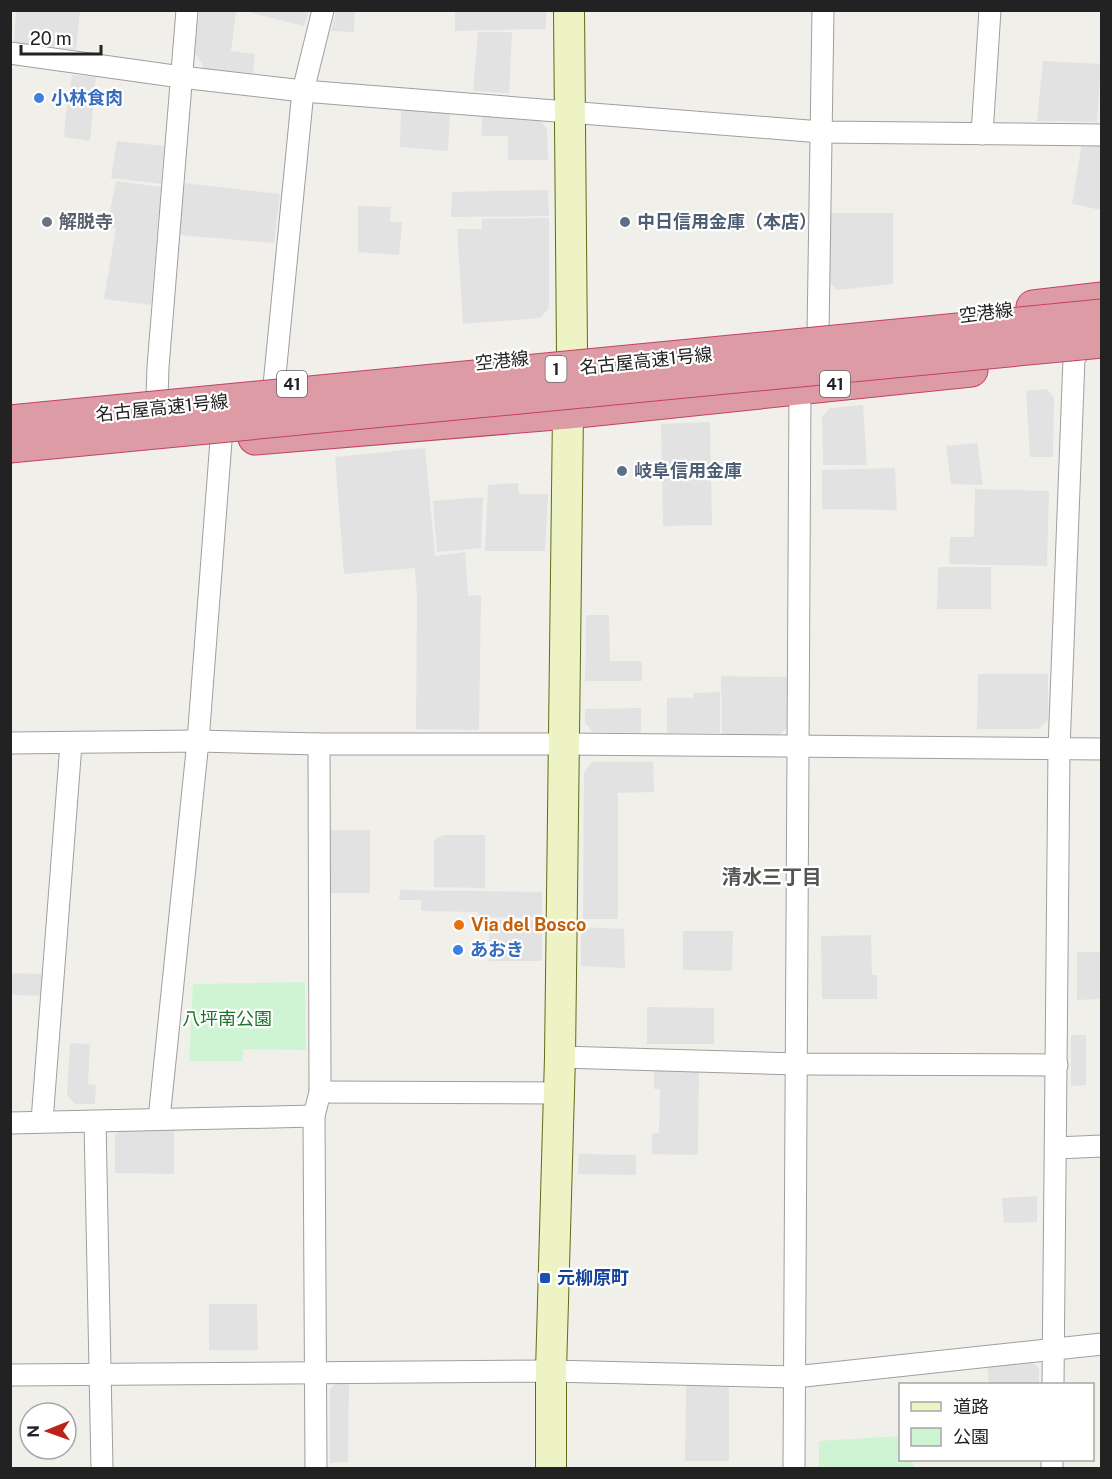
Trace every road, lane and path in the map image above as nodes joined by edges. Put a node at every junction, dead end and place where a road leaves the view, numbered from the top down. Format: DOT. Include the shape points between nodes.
graph roads {
  1 [pos="187,10"];
  2 [pos="323,10"];
  3 [pos="568,10"];
  4 [pos="823,10"];
  5 [pos="990,10"];
  6 [pos="10,53"];
  7 [pos="182,77"];
  8 [pos="303,91"];
  9 [pos="569,113"];
  10 [pos="821,132"];
  11 [pos="982,134"];
  12 [pos="1101,135"];
  13 [pos="1101,299"];
  14 [pos="1101,316"];
  15 [pos="818,333"];
  16 [pos="1101,341"];
  17 [pos="572,353"];
  18 [pos="1088,358"];
  19 [pos="274,386"];
  20 [pos="800,388"];
  21 [pos="157,397"];
  22 [pos="10,412"];
  23 [pos="568,412"];
  24 [pos="10,422"];
  25 [pos="221,441"];
  26 [pos="10,446"];
  27 [pos="10,461"];
  28 [pos="198,741"];
  29 [pos="10,743"];
  30 [pos="71,744"];
  31 [pos="319,744"];
  32 [pos="564,744"];
  33 [pos="799,747"];
  34 [pos="1059,749"];
  35 [pos="1101,749"];
  36 [pos="560,1057"];
  37 [pos="797,1064"];
  38 [pos="1057,1065"];
  39 [pos="320,1092"];
  40 [pos="559,1093"];
  41 [pos="314,1116"];
  42 [pos="159,1119"];
  43 [pos="42,1121"];
  44 [pos="95,1122"];
  45 [pos="10,1123"];
  46 [pos="1101,1146"];
  47 [pos="1056,1148"];
  48 [pos="1101,1344"];
  49 [pos="1053,1349"];
  50 [pos="551,1371"];
  51 [pos="316,1372"];
  52 [pos="101,1374"];
  53 [pos="10,1375"];
  54 [pos="795,1377"];
  55 [pos="1053,1383"];
  56 [pos="102,1468"];
  57 [pos="316,1468"];
  58 [pos="551,1468"];
  59 [pos="794,1468"];
  1 -- 7 [label="street"];
  2 -- 8 [label="street"];
  3 -- 9 [label="street"];
  4 -- 10 [label="street"];
  5 -- 11 [label="street"];
  6 -- 7 [label="street"];
  7 -- 8 [label="street"];
  7 -- 21 [label="street"];
  8 -- 9 [label="street"];
  8 -- 19 [label="street"];
  9 -- 10 [label="street"];
  9 -- 17 [label="street"];
  10 -- 11 [label="street"];
  10 -- 15 [label="street"];
  11 -- 12 [label="street"];
  13 -- 15 [label="highway, 空港線 / 41"];
  14 -- 18 [label="street"];
  14 -- 24 [label="highway, 名古屋高速1号線 / 1, bridge"];
  15 -- 17 [label="highway, 空港線 / 41"];
  16 -- 26 [label="highway, 名古屋高速1号線 / 1, bridge"];
  17 -- 19 [label="highway, 空港線 / 41"];
  17 -- 23 [label="street"];
  18 -- 20 [label="highway, 41"];
  18 -- 34 [label="street"];
  19 -- 21 [label="highway, 空港線 / 41"];
  20 -- 23 [label="highway, 41"];
  20 -- 33 [label="street"];
  21 -- 22 [label="highway, 空港線 / 41"];
  23 -- 25 [label="highway, 41"];
  23 -- 32 [label="street"];
  25 -- 27 [label="highway, 41"];
  25 -- 28 [label="street"];
  28 -- 30 [label="street"];
  28 -- 31 [label="street"];
  28 -- 42 [label="street"];
  29 -- 30 [label="street"];
  30 -- 43 [label="street"];
  31 -- 32 [label="street"];
  31 -- 39 [label="street"];
  32 -- 33 [label="street"];
  32 -- 36 [label="street"];
  33 -- 34 [label="street"];
  33 -- 37 [label="street"];
  34 -- 35 [label="street"];
  34 -- 38 [label="street"];
  36 -- 37 [label="street"];
  36 -- 40 [label="street"];
  37 -- 38 [label="street"];
  37 -- 54 [label="street"];
  38 -- 47 [label="street"];
  39 -- 40 [label="street"];
  39 -- 41 [label="street"];
  40 -- 50 [label="street"];
  41 -- 42 [label="street"];
  41 -- 51 [label="street"];
  42 -- 44 [label="street"];
  43 -- 44 [label="street"];
  43 -- 45 [label="street"];
  44 -- 52 [label="street"];
  46 -- 47 [label="street"];
  47 -- 49 [label="street"];
  48 -- 49 [label="street"];
  49 -- 54 [label="street"];
  49 -- 55 [label="street"];
  50 -- 51 [label="street"];
  50 -- 54 [label="street"];
  50 -- 58 [label="street"];
  51 -- 52 [label="street"];
  51 -- 57 [label="street"];
  52 -- 53 [label="street"];
  52 -- 56 [label="street"];
  54 -- 59 [label="street"];
}
